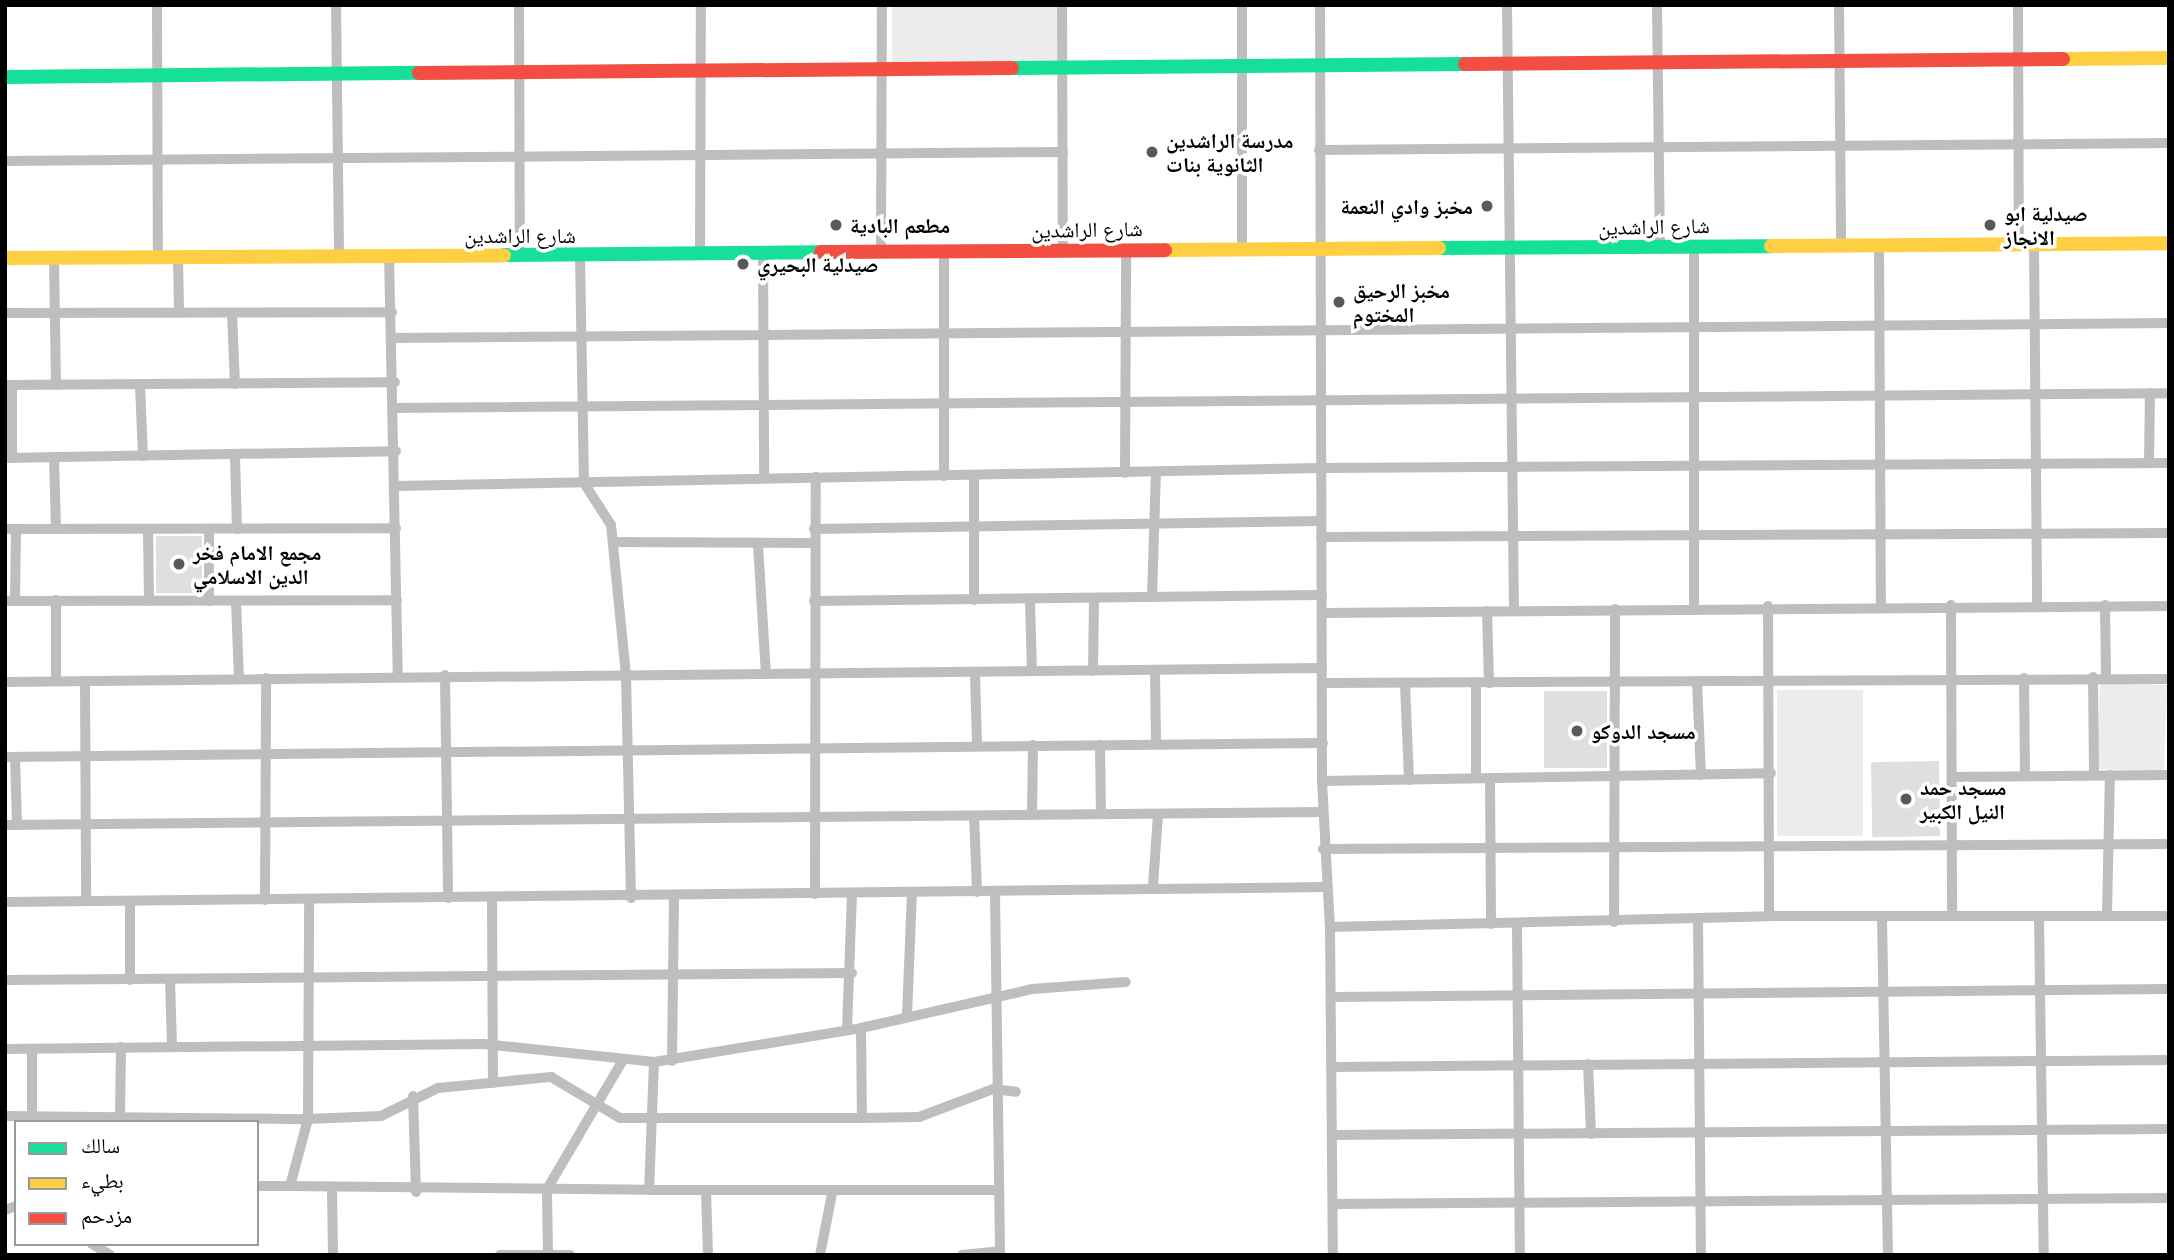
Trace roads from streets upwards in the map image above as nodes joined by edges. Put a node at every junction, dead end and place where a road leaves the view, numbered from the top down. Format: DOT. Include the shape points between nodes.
graph roads {
  1 [pos="158,5"];
  2 [pos="336,5"];
  3 [pos="519,5"];
  4 [pos="701,5"];
  5 [pos="882,5"];
  6 [pos="1062,5"];
  7 [pos="1242,5"];
  8 [pos="1320,5"];
  9 [pos="1507,5"];
  10 [pos="1657,5"];
  11 [pos="1839,5"];
  12 [pos="2018,5"];
  13 [pos="2019,58"];
  14 [pos="2169,58"];
  15 [pos="1839,61"];
  16 [pos="1506,63"];
  17 [pos="1657,65"];
  18 [pos="1242,66"];
  19 [pos="1319,66"];
  20 [pos="1063,69"];
  21 [pos="883,71"];
  22 [pos="700,74"];
  23 [pos="5,77"];
  24 [pos="337,77"];
  25 [pos="518,77"];
  26 [pos="157,78"];
  27 [pos="2169,143"];
  28 [pos="1839,145"];
  29 [pos="2020,145"];
  30 [pos="1658,146"];
  31 [pos="1507,149"];
  32 [pos="1319,150"];
  33 [pos="883,151"];
  34 [pos="1063,152"];
  35 [pos="700,158"];
  36 [pos="158,160"];
  37 [pos="338,160"];
  38 [pos="519,160"];
  39 [pos="5,161"];
  40 [pos="2169,243"];
  41 [pos="2027,244"];
  42 [pos="1841,245"];
  43 [pos="1695,246"];
  44 [pos="1879,246"];
  45 [pos="1660,247"];
  46 [pos="1242,248"];
  47 [pos="1320,248"];
  48 [pos="1511,248"];
  49 [pos="1063,250"];
  50 [pos="1126,250"];
  51 [pos="881,251"];
  52 [pos="763,252"];
  53 [pos="944,252"];
  54 [pos="700,254"];
  55 [pos="389,256"];
  56 [pos="520,256"];
  57 [pos="580,256"];
  58 [pos="339,257"];
  59 [pos="5,258"];
  60 [pos="54,258"];
  61 [pos="158,259"];
  62 [pos="178,259"];
  63 [pos="178,312"];
  64 [pos="5,313"];
  65 [pos="54,313"];
  66 [pos="232,313"];
  67 [pos="392,313"];
  68 [pos="2036,321"];
  69 [pos="2169,323"];
  70 [pos="1879,326"];
  71 [pos="1320,328"];
  72 [pos="1512,328"];
  73 [pos="1693,328"];
  74 [pos="1124,329"];
  75 [pos="943,331"];
  76 [pos="764,335"];
  77 [pos="581,337"];
  78 [pos="393,338"];
  79 [pos="395,382"];
  80 [pos="235,384"];
  81 [pos="9,385"];
  82 [pos="55,385"];
  83 [pos="140,385"];
  84 [pos="2150,393"];
  85 [pos="2169,393"];
  86 [pos="1878,396"];
  87 [pos="2037,396"];
  88 [pos="1319,399"];
  89 [pos="1695,399"];
  90 [pos="1512,400"];
  91 [pos="762,402"];
  92 [pos="1125,402"];
  93 [pos="943,404"];
  94 [pos="581,407"];
  95 [pos="396,408"];
  96 [pos="396,451"];
  97 [pos="235,455"];
  98 [pos="143,456"];
  99 [pos="54,457"];
  100 [pos="9,458"];
  101 [pos="2036,462"];
  102 [pos="2149,462"];
  103 [pos="1877,463"];
  104 [pos="2169,463"];
  105 [pos="1693,465"];
  106 [pos="1514,466"];
  107 [pos="1320,468"];
  108 [pos="1156,472"];
  109 [pos="1125,473"];
  110 [pos="943,476"];
  111 [pos="816,477"];
  112 [pos="974,477"];
  113 [pos="764,478"];
  114 [pos="584,483"];
  115 [pos="397,486"];
  116 [pos="1321,521"];
  117 [pos="1155,523"];
  118 [pos="974,527"];
  119 [pos="55,528"];
  120 [pos="209,528"];
  121 [pos="396,528"];
  122 [pos="11,529"];
  123 [pos="148,529"];
  124 [pos="237,529"];
  125 [pos="814,529"];
  126 [pos="2036,532"];
  127 [pos="1513,533"];
  128 [pos="1695,533"];
  129 [pos="1878,533"];
  130 [pos="2169,533"];
  131 [pos="1321,537"];
  132 [pos="613,542"];
  133 [pos="814,543"];
  134 [pos="758,544"];
  135 [pos="1322,595"];
  136 [pos="1152,597"];
  137 [pos="1094,599"];
  138 [pos="56,600"];
  139 [pos="397,600"];
  140 [pos="974,600"];
  141 [pos="10,601"];
  142 [pos="149,601"];
  143 [pos="209,601"];
  144 [pos="236,601"];
  145 [pos="814,601"];
  146 [pos="1030,601"];
  147 [pos="1881,605"];
  148 [pos="2037,605"];
  149 [pos="1768,606"];
  150 [pos="1951,606"];
  151 [pos="2105,606"];
  152 [pos="2169,606"];
  153 [pos="1694,607"];
  154 [pos="1615,610"];
  155 [pos="1487,611"];
  156 [pos="1514,611"];
  157 [pos="1323,613"];
  158 [pos="1322,668"];
  159 [pos="1032,671"];
  160 [pos="1093,671"];
  161 [pos="1155,671"];
  162 [pos="814,672"];
  163 [pos="975,673"];
  164 [pos="766,674"];
  165 [pos="445,675"];
  166 [pos="398,676"];
  167 [pos="626,676"];
  168 [pos="1951,677"];
  169 [pos="2093,677"];
  170 [pos="2106,677"];
  171 [pos="239,678"];
  172 [pos="266,678"];
  173 [pos="2024,678"];
  174 [pos="2169,679"];
  175 [pos="55,681"];
  176 [pos="85,681"];
  177 [pos="1614,681"];
  178 [pos="1698,681"];
  179 [pos="1771,681"];
  180 [pos="5,682"];
  181 [pos="1322,683"];
  182 [pos="1476,683"];
  183 [pos="1489,683"];
  184 [pos="1405,684"];
  185 [pos="1156,743"];
  186 [pos="1323,743"];
  187 [pos="1033,745"];
  188 [pos="1100,745"];
  189 [pos="977,746"];
  190 [pos="816,747"];
  191 [pos="629,752"];
  192 [pos="446,753"];
  193 [pos="85,755"];
  194 [pos="265,755"];
  195 [pos="10,757"];
  196 [pos="1614,773"];
  197 [pos="1771,773"];
  198 [pos="2094,774"];
  199 [pos="1701,775"];
  200 [pos="2110,775"];
  201 [pos="2169,775"];
  202 [pos="2025,776"];
  203 [pos="1952,777"];
  204 [pos="1476,778"];
  205 [pos="1490,778"];
  206 [pos="1409,780"];
  207 [pos="1322,781"];
  208 [pos="1322,811"];
  209 [pos="1101,814"];
  210 [pos="1158,814"];
  211 [pos="1032,815"];
  212 [pos="974,816"];
  213 [pos="814,817"];
  214 [pos="447,822"];
  215 [pos="630,822"];
  216 [pos="266,823"];
  217 [pos="11,825"];
  218 [pos="85,825"];
  219 [pos="1769,844"];
  220 [pos="2108,844"];
  221 [pos="2169,844"];
  222 [pos="1614,845"];
  223 [pos="1952,845"];
  224 [pos="1490,848"];
  225 [pos="1323,849"];
  226 [pos="1153,886"];
  227 [pos="1325,887"];
  228 [pos="995,891"];
  229 [pos="977,892"];
  230 [pos="815,894"];
  231 [pos="852,894"];
  232 [pos="912,894"];
  233 [pos="674,897"];
  234 [pos="448,898"];
  235 [pos="631,898"];
  236 [pos="492,899"];
  237 [pos="86,900"];
  238 [pos="265,900"];
  239 [pos="130,901"];
  240 [pos="309,901"];
  241 [pos="5,902"];
  242 [pos="2107,915"];
  243 [pos="1769,916"];
  244 [pos="1881,916"];
  245 [pos="1952,916"];
  246 [pos="2039,916"];
  247 [pos="2169,916"];
  248 [pos="1698,918"];
  249 [pos="1614,922"];
  250 [pos="1491,924"];
  251 [pos="1517,925"];
  252 [pos="1330,927"];
  253 [pos="852,973"];
  254 [pos="672,975"];
  255 [pos="308,976"];
  256 [pos="492,976"];
  257 [pos="170,979"];
  258 [pos="5,980"];
  259 [pos="130,980"];
  260 [pos="1126,982"];
  261 [pos="2040,989"];
  262 [pos="2169,989"];
  263 [pos="1885,990"];
  264 [pos="1699,994"];
  265 [pos="1518,995"];
  266 [pos="994,997"];
  267 [pos="1331,997"];
  268 [pos="907,1016"];
  269 [pos="861,1028"];
  270 [pos="847,1030"];
  271 [pos="491,1045"];
  272 [pos="172,1046"];
  273 [pos="310,1046"];
  274 [pos="121,1047"];
  275 [pos="5,1049"];
  276 [pos="32,1049"];
  277 [pos="622,1060"];
  278 [pos="2169,1060"];
  279 [pos="672,1061"];
  280 [pos="2041,1061"];
  281 [pos="654,1062"];
  282 [pos="1887,1062"];
  283 [pos="1518,1064"];
  284 [pos="1588,1064"];
  285 [pos="1699,1064"];
  286 [pos="1332,1067"];
  287 [pos="493,1083"];
  288 [pos="993,1089"];
  289 [pos="1016,1092"];
  290 [pos="413,1097"];
  291 [pos="595,1104"];
  292 [pos="5,1116"];
  293 [pos="32,1116"];
  294 [pos="120,1117"];
  295 [pos="862,1118"];
  296 [pos="107,1119"];
  297 [pos="308,1119"];
  298 [pos="654,1120"];
  299 [pos="2169,1129"];
  300 [pos="1887,1130"];
  301 [pos="2042,1130"];
  302 [pos="1699,1133"];
  303 [pos="1591,1134"];
  304 [pos="1332,1135"];
  305 [pos="1519,1135"];
  306 [pos="259,1186"];
  307 [pos="290,1186"];
  308 [pos="547,1189"];
  309 [pos="332,1190"];
  310 [pos="649,1190"];
  311 [pos="706,1191"];
  312 [pos="998,1191"];
  313 [pos="416,1192"];
  314 [pos="832,1194"];
  315 [pos="2043,1198"];
  316 [pos="2169,1198"];
  317 [pos="1888,1200"];
  318 [pos="1700,1203"];
  319 [pos="1333,1204"];
  320 [pos="1520,1204"];
  321 [pos="547,1253"];
  322 [pos="1000,1253"];
  323 [pos="333,1255"];
  324 [pos="500,1255"];
  325 [pos="570,1255"];
  326 [pos="708,1255"];
  327 [pos="820,1255"];
  328 [pos="962,1255"];
  329 [pos="1333,1255"];
  330 [pos="1520,1255"];
  331 [pos="1701,1255"];
  332 [pos="1888,1255"];
  333 [pos="2044,1255"];
  1 -- 26 [label="street"];
  2 -- 24 [label="street"];
  3 -- 25 [label="street"];
  4 -- 22 [label="street"];
  5 -- 21 [label="street"];
  6 -- 20 [label="street"];
  7 -- 18 [label="street"];
  8 -- 19 [label="street"];
  9 -- 16 [label="street"];
  10 -- 17 [label="street"];
  11 -- 15 [label="street"];
  12 -- 13 [label="street"];
  13 -- 14 [label="street"];
  13 -- 15 [label="street"];
  13 -- 29 [label="street"];
  15 -- 17 [label="street"];
  15 -- 28 [label="street"];
  16 -- 17 [label="street"];
  16 -- 19 [label="street"];
  16 -- 31 [label="street"];
  17 -- 30 [label="street"];
  18 -- 19 [label="street"];
  18 -- 20 [label="street"];
  18 -- 46 [label="street"];
  19 -- 32 [label="street"];
  20 -- 21 [label="street"];
  20 -- 34 [label="street"];
  21 -- 22 [label="street"];
  21 -- 33 [label="street"];
  22 -- 25 [label="street"];
  22 -- 35 [label="street"];
  23 -- 26 [label="street"];
  24 -- 25 [label="street"];
  24 -- 26 [label="street"];
  24 -- 37 [label="street"];
  25 -- 38 [label="street"];
  26 -- 36 [label="street"];
  27 -- 29 [label="street"];
  28 -- 29 [label="street"];
  28 -- 30 [label="street"];
  28 -- 42 [label="street"];
  29 -- 41 [label="street"];
  30 -- 31 [label="street"];
  30 -- 45 [label="street"];
  31 -- 32 [label="street"];
  31 -- 48 [label="street"];
  32 -- 47 [label="street"];
  33 -- 34 [label="street"];
  33 -- 35 [label="street"];
  33 -- 51 [label="street"];
  34 -- 49 [label="street"];
  35 -- 38 [label="street"];
  35 -- 54 [label="street"];
  36 -- 37 [label="street"];
  36 -- 39 [label="street"];
  36 -- 61 [label="street"];
  37 -- 38 [label="street"];
  37 -- 58 [label="street"];
  38 -- 56 [label="street"];
  40 -- 41 [label="street, شارع الراشدين"];
  41 -- 44 [label="street, شارع الراشدين"];
  41 -- 68 [label="street"];
  42 -- 43 [label="street, شارع الراشدين"];
  42 -- 44 [label="street, شارع الراشدين"];
  43 -- 45 [label="street, شارع الراشدين"];
  43 -- 73 [label="street"];
  44 -- 70 [label="street"];
  45 -- 48 [label="street, شارع الراشدين"];
  46 -- 47 [label="street, شارع الراشدين"];
  46 -- 50 [label="street, شارع الراشدين"];
  47 -- 48 [label="street, شارع الراشدين"];
  47 -- 71 [label="street"];
  48 -- 72 [label="street"];
  49 -- 50 [label="street, شارع الراشدين"];
  49 -- 53 [label="street, شارع الراشدين"];
  50 -- 74 [label="street"];
  51 -- 52 [label="street, شارع الراشدين"];
  51 -- 53 [label="street, شارع الراشدين"];
  52 -- 54 [label="street, شارع الراشدين"];
  52 -- 76 [label="street"];
  53 -- 75 [label="street"];
  54 -- 57 [label="street, شارع الراشدين"];
  55 -- 56 [label="street, شارع الراشدين"];
  55 -- 58 [label="street, شارع الراشدين"];
  55 -- 67 [label="street"];
  56 -- 57 [label="street, شارع الراشدين"];
  57 -- 77 [label="street"];
  58 -- 62 [label="street, شارع الراشدين"];
  59 -- 60 [label="street, شارع الراشدين"];
  60 -- 61 [label="street, شارع الراشدين"];
  60 -- 65 [label="street"];
  61 -- 62 [label="street, شارع الراشدين"];
  62 -- 63 [label="street"];
  63 -- 65 [label="street"];
  63 -- 66 [label="street"];
  64 -- 65 [label="street"];
  65 -- 82 [label="street"];
  66 -- 67 [label="street"];
  66 -- 80 [label="street"];
  67 -- 78 [label="street"];
  68 -- 69 [label="street"];
  68 -- 70 [label="street"];
  68 -- 87 [label="street"];
  70 -- 73 [label="street"];
  70 -- 86 [label="street"];
  71 -- 72 [label="street"];
  71 -- 74 [label="street"];
  71 -- 88 [label="street"];
  72 -- 73 [label="street"];
  72 -- 90 [label="street"];
  73 -- 89 [label="street"];
  74 -- 75 [label="street"];
  74 -- 92 [label="street"];
  75 -- 76 [label="street"];
  75 -- 93 [label="street"];
  76 -- 77 [label="street"];
  76 -- 91 [label="street"];
  77 -- 78 [label="street"];
  77 -- 94 [label="street"];
  78 -- 79 [label="street"];
  79 -- 80 [label="street"];
  79 -- 95 [label="street"];
  80 -- 83 [label="street"];
  81 -- 82 [label="street"];
  81 -- 100 [label="street"];
  82 -- 83 [label="street"];
  83 -- 98 [label="street"];
  84 -- 85 [label="street"];
  84 -- 87 [label="street"];
  84 -- 102 [label="street"];
  86 -- 87 [label="street"];
  86 -- 89 [label="street"];
  86 -- 103 [label="street"];
  87 -- 101 [label="street"];
  88 -- 90 [label="street"];
  88 -- 92 [label="street"];
  88 -- 107 [label="street"];
  89 -- 90 [label="street"];
  89 -- 105 [label="street"];
  90 -- 106 [label="street"];
  91 -- 93 [label="street"];
  91 -- 94 [label="street"];
  91 -- 113 [label="street"];
  92 -- 93 [label="street"];
  92 -- 109 [label="street"];
  93 -- 110 [label="street"];
  94 -- 95 [label="street"];
  94 -- 114 [label="street"];
  95 -- 96 [label="street"];
  96 -- 97 [label="street"];
  96 -- 115 [label="street"];
  97 -- 98 [label="street"];
  97 -- 124 [label="street"];
  98 -- 99 [label="street"];
  99 -- 100 [label="street"];
  99 -- 119 [label="street"];
  101 -- 102 [label="street"];
  101 -- 103 [label="street"];
  101 -- 126 [label="street"];
  102 -- 104 [label="street"];
  103 -- 105 [label="street"];
  103 -- 129 [label="street"];
  105 -- 106 [label="street"];
  105 -- 128 [label="street"];
  106 -- 107 [label="street"];
  106 -- 127 [label="street"];
  107 -- 108 [label="street"];
  107 -- 116 [label="street"];
  108 -- 109 [label="street"];
  108 -- 117 [label="street"];
  109 -- 112 [label="street"];
  110 -- 111 [label="street"];
  110 -- 112 [label="street"];
  111 -- 113 [label="street"];
  111 -- 125 [label="street"];
  112 -- 118 [label="street"];
  113 -- 114 [label="street"];
  114 -- 115 [label="street"];
  114 -- 132 [label="street" via="608,515"];
  115 -- 121 [label="street"];
  116 -- 117 [label="street"];
  116 -- 131 [label="street"];
  117 -- 118 [label="street"];
  117 -- 136 [label="street"];
  118 -- 125 [label="street"];
  118 -- 140 [label="street"];
  119 -- 122 [label="street"];
  119 -- 123 [label="street"];
  120 -- 123 [label="street"];
  120 -- 124 [label="street"];
  120 -- 143 [label="street"];
  121 -- 124 [label="street"];
  121 -- 139 [label="street"];
  122 -- 141 [label="street"];
  123 -- 142 [label="street"];
  125 -- 133 [label="street"];
  126 -- 129 [label="street"];
  126 -- 130 [label="street"];
  126 -- 148 [label="street"];
  127 -- 128 [label="street"];
  127 -- 131 [label="street"];
  127 -- 156 [label="street"];
  128 -- 129 [label="street"];
  128 -- 153 [label="street"];
  129 -- 147 [label="street"];
  131 -- 135 [label="street"];
  132 -- 134 [label="street"];
  132 -- 167 [label="street"];
  133 -- 134 [label="street"];
  133 -- 145 [label="street"];
  134 -- 164 [label="street"];
  135 -- 136 [label="street"];
  135 -- 157 [label="street"];
  136 -- 137 [label="street"];
  137 -- 146 [label="street"];
  137 -- 160 [label="street"];
  138 -- 141 [label="street"];
  138 -- 142 [label="street"];
  138 -- 175 [label="street"];
  139 -- 144 [label="street"];
  139 -- 166 [label="street"];
  140 -- 145 [label="street"];
  140 -- 146 [label="street"];
  142 -- 143 [label="street"];
  143 -- 144 [label="street"];
  144 -- 171 [label="street"];
  145 -- 162 [label="street"];
  146 -- 159 [label="street"];
  147 -- 149 [label="street"];
  147 -- 150 [label="street"];
  148 -- 150 [label="street"];
  148 -- 151 [label="street"];
  149 -- 153 [label="street"];
  149 -- 179 [label="street"];
  150 -- 168 [label="street"];
  151 -- 152 [label="street"];
  151 -- 170 [label="street"];
  153 -- 154 [label="street"];
  154 -- 156 [label="street"];
  154 -- 177 [label="street"];
  155 -- 156 [label="street"];
  155 -- 157 [label="street"];
  155 -- 183 [label="street"];
  157 -- 158 [label="street"];
  158 -- 161 [label="street"];
  158 -- 181 [label="street"];
  159 -- 160 [label="street"];
  159 -- 163 [label="street"];
  160 -- 161 [label="street"];
  161 -- 185 [label="street"];
  162 -- 163 [label="street"];
  162 -- 164 [label="street"];
  162 -- 190 [label="street"];
  163 -- 189 [label="street"];
  164 -- 167 [label="street"];
  165 -- 166 [label="street"];
  165 -- 167 [label="street"];
  165 -- 192 [label="street"];
  166 -- 172 [label="street"];
  167 -- 191 [label="street"];
  168 -- 173 [label="street"];
  168 -- 179 [label="street"];
  168 -- 203 [label="street"];
  169 -- 170 [label="street"];
  169 -- 173 [label="street"];
  169 -- 198 [label="street"];
  170 -- 174 [label="street"];
  171 -- 172 [label="street"];
  171 -- 176 [label="street"];
  172 -- 194 [label="street"];
  173 -- 202 [label="street"];
  175 -- 176 [label="street"];
  175 -- 180 [label="street"];
  176 -- 193 [label="street"];
  177 -- 178 [label="street"];
  177 -- 183 [label="street"];
  177 -- 196 [label="street"];
  178 -- 179 [label="street"];
  178 -- 199 [label="street"];
  179 -- 197 [label="street"];
  181 -- 184 [label="street"];
  181 -- 186 [label="street"];
  182 -- 183 [label="street"];
  182 -- 184 [label="street"];
  182 -- 204 [label="street"];
  184 -- 206 [label="street"];
  185 -- 186 [label="street"];
  185 -- 188 [label="street"];
  186 -- 207 [label="street"];
  187 -- 188 [label="street"];
  187 -- 189 [label="street"];
  187 -- 211 [label="street"];
  188 -- 209 [label="street"];
  189 -- 190 [label="street"];
  190 -- 191 [label="street"];
  190 -- 213 [label="street"];
  191 -- 192 [label="street"];
  191 -- 215 [label="street"];
  192 -- 194 [label="street"];
  192 -- 214 [label="street"];
  193 -- 194 [label="street"];
  193 -- 195 [label="street"];
  193 -- 218 [label="street"];
  194 -- 216 [label="street"];
  195 -- 217 [label="street"];
  196 -- 199 [label="street"];
  196 -- 205 [label="street"];
  196 -- 222 [label="street"];
  197 -- 199 [label="street"];
  197 -- 219 [label="street"];
  198 -- 200 [label="street"];
  198 -- 202 [label="street"];
  200 -- 201 [label="street"];
  200 -- 220 [label="street"];
  202 -- 203 [label="street"];
  203 -- 223 [label="street"];
  204 -- 205 [label="street"];
  204 -- 206 [label="street"];
  205 -- 224 [label="street"];
  206 -- 207 [label="street"];
  207 -- 208 [label="street"];
  208 -- 210 [label="street"];
  208 -- 225 [label="street"];
  209 -- 210 [label="street"];
  209 -- 211 [label="street"];
  210 -- 226 [label="street"];
  211 -- 212 [label="street"];
  212 -- 213 [label="street"];
  212 -- 229 [label="street"];
  213 -- 215 [label="street"];
  213 -- 230 [label="street"];
  214 -- 215 [label="street"];
  214 -- 216 [label="street"];
  214 -- 234 [label="street"];
  215 -- 235 [label="street"];
  216 -- 218 [label="street"];
  216 -- 238 [label="street"];
  217 -- 218 [label="street"];
  218 -- 237 [label="street"];
  219 -- 222 [label="street"];
  219 -- 223 [label="street"];
  219 -- 243 [label="street"];
  220 -- 221 [label="street"];
  220 -- 223 [label="street"];
  220 -- 242 [label="street"];
  222 -- 224 [label="street"];
  222 -- 249 [label="street"];
  223 -- 245 [label="street"];
  224 -- 225 [label="street"];
  224 -- 250 [label="street"];
  225 -- 227 [label="street"];
  226 -- 227 [label="street"];
  226 -- 228 [label="street"];
  227 -- 252 [label="street"];
  228 -- 229 [label="street"];
  228 -- 266 [label="street"];
  229 -- 232 [label="street"];
  230 -- 231 [label="street"];
  230 -- 233 [label="street"];
  231 -- 232 [label="street"];
  231 -- 253 [label="street"];
  232 -- 268 [label="street"];
  233 -- 235 [label="street"];
  233 -- 254 [label="street"];
  234 -- 236 [label="street"];
  234 -- 240 [label="street"];
  235 -- 236 [label="street"];
  236 -- 256 [label="street"];
  237 -- 239 [label="street"];
  237 -- 241 [label="street"];
  238 -- 239 [label="street"];
  238 -- 240 [label="street"];
  239 -- 259 [label="street"];
  240 -- 255 [label="street"];
  242 -- 246 [label="street"];
  242 -- 247 [label="street"];
  243 -- 244 [label="street"];
  243 -- 248 [label="street"];
  244 -- 245 [label="street"];
  244 -- 263 [label="street"];
  245 -- 246 [label="street"];
  246 -- 261 [label="street"];
  248 -- 249 [label="street"];
  248 -- 264 [label="street"];
  249 -- 251 [label="street"];
  250 -- 251 [label="street"];
  250 -- 252 [label="street"];
  251 -- 265 [label="street"];
  252 -- 267 [label="street"];
  253 -- 254 [label="street"];
  253 -- 270 [label="street"];
  254 -- 256 [label="street"];
  254 -- 279 [label="street"];
  255 -- 256 [label="street"];
  255 -- 257 [label="street"];
  255 -- 273 [label="street"];
  256 -- 271 [label="street"];
  257 -- 259 [label="street"];
  257 -- 272 [label="street"];
  258 -- 259 [label="street"];
  260 -- 266 [label="street"];
  261 -- 262 [label="street"];
  261 -- 263 [label="street"];
  261 -- 280 [label="street"];
  263 -- 264 [label="street"];
  263 -- 282 [label="street"];
  264 -- 265 [label="street"];
  264 -- 285 [label="street"];
  265 -- 267 [label="street"];
  265 -- 283 [label="street"];
  266 -- 268 [label="street"];
  266 -- 288 [label="street"];
  267 -- 286 [label="street"];
  268 -- 269 [label="street"];
  269 -- 270 [label="street"];
  269 -- 295 [label="street"];
  270 -- 279 [label="street"];
  271 -- 273 [label="street"];
  271 -- 277 [label="street"];
  271 -- 287 [label="street"];
  272 -- 273 [label="street"];
  272 -- 274 [label="street"];
  273 -- 297 [label="street"];
  274 -- 276 [label="street"];
  274 -- 294 [label="street"];
  275 -- 276 [label="street"];
  276 -- 293 [label="street"];
  277 -- 281 [label="street"];
  277 -- 291 [label="street"];
  278 -- 280 [label="street"];
  279 -- 281 [label="street"];
  280 -- 282 [label="street"];
  280 -- 301 [label="street"];
  281 -- 298 [label="street"];
  282 -- 285 [label="street"];
  282 -- 300 [label="street"];
  283 -- 284 [label="street"];
  283 -- 286 [label="street"];
  283 -- 305 [label="street"];
  284 -- 285 [label="street"];
  284 -- 303 [label="street"];
  285 -- 302 [label="street"];
  286 -- 304 [label="street"];
  287 -- 290 [label="street"];
  287 -- 291 [label="street" via="551,1077"];
  288 -- 289 [label="street"];
  288 -- 295 [label="street" via="931,1115"];
  288 -- 312 [label="street"];
  290 -- 297 [label="street" via="381,1116"];
  290 -- 313 [label="street"];
  291 -- 298 [label="street" via="613,1117"];
  291 -- 308 [label="street"];
  292 -- 293 [label="street"];
  293 -- 296 [label="street"];
  294 -- 296 [label="street"];
  294 -- 297 [label="street"];
  295 -- 298 [label="street"];
  297 -- 307 [label="street"];
  298 -- 310 [label="street"];
  299 -- 301 [label="street"];
  300 -- 301 [label="street"];
  300 -- 302 [label="street"];
  300 -- 317 [label="street"];
  301 -- 315 [label="street"];
  302 -- 303 [label="street"];
  302 -- 318 [label="street"];
  303 -- 305 [label="street"];
  304 -- 305 [label="street"];
  304 -- 319 [label="street"];
  305 -- 320 [label="street"];
  306 -- 307 [label="street"];
  307 -- 309 [label="street"];
  308 -- 310 [label="street"];
  308 -- 313 [label="street"];
  308 -- 321 [label="street"];
  309 -- 313 [label="street"];
  309 -- 323 [label="street"];
  310 -- 311 [label="street"];
  311 -- 314 [label="street"];
  311 -- 326 [label="street"];
  312 -- 314 [label="street"];
  312 -- 322 [label="street"];
  314 -- 327 [label="street"];
  315 -- 316 [label="street"];
  315 -- 317 [label="street"];
  315 -- 333 [label="street"];
  317 -- 318 [label="street"];
  317 -- 332 [label="street"];
  318 -- 320 [label="street"];
  318 -- 331 [label="street"];
  319 -- 320 [label="street"];
  319 -- 329 [label="street"];
  320 -- 330 [label="street"];
  321 -- 324 [label="street"];
  321 -- 325 [label="street"];
  322 -- 328 [label="street"];
}
